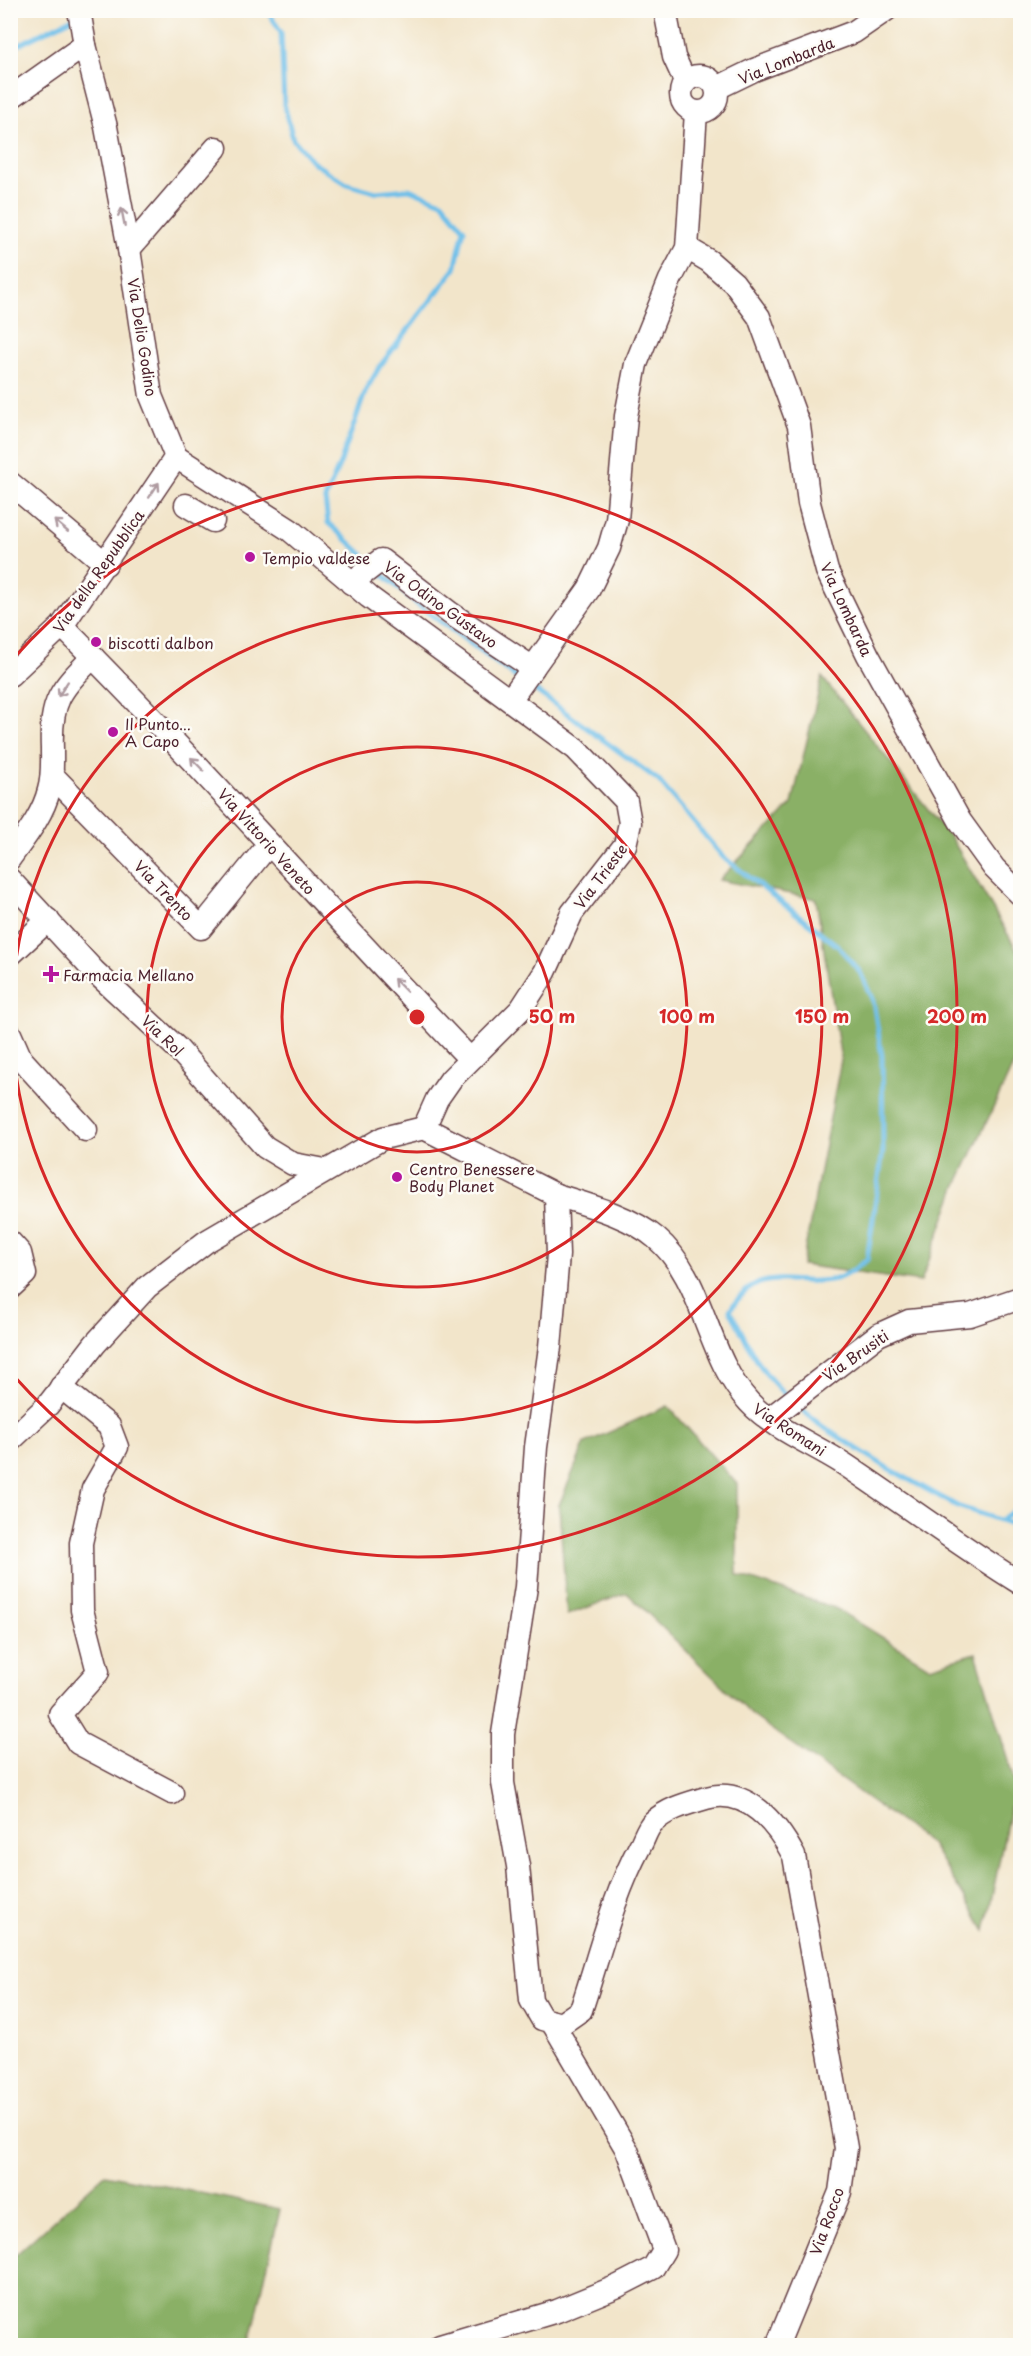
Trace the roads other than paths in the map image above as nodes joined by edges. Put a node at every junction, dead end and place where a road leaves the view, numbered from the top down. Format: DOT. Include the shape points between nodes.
graph roads {
  1 [pos="665,10"];
  2 [pos="885,10"];
  3 [pos="82,27"];
  4 [pos="685,81"];
  5 [pos="717,88"];
  6 [pos="10,98"];
  7 [pos="696,112"];
  8 [pos="216,148"];
  9 [pos="687,248"];
  10 [pos="129,249"];
  11 [pos="176,457"];
  12 [pos="10,483"];
  13 [pos="186,505"];
  14 [pos="213,521"];
  15 [pos="106,564"];
  16 [pos="351,583"];
  17 [pos="62,626"];
  18 [pos="93,657"];
  19 [pos="533,668"];
  20 [pos="12,677"];
  21 [pos="510,700"];
  22 [pos="52,775"];
  23 [pos="269,844"];
  24 [pos="10,858"];
  25 [pos="10,880"];
  26 [pos="1020,894"];
  27 [pos="48,920"];
  28 [pos="10,955"];
  29 [pos="10,1034"];
  30 [pos="469,1058"];
  31 [pos="424,1128"];
  32 [pos="86,1130"];
  33 [pos="326,1170"];
  34 [pos="556,1195"];
  35 [pos="10,1242"];
  36 [pos="10,1288"];
  37 [pos="1020,1298"];
  38 [pos="61,1388"];
  39 [pos="772,1417"];
  40 [pos="10,1441"];
  41 [pos="1020,1583"];
  42 [pos="172,1793"];
  43 [pos="552,2022"];
  44 [pos="440,2346"];
  45 [pos="777,2346"];
  1 -- 4 [label="street" via="674,57"];
  2 -- 5 [label="street, Via Lombarda" via="854,32"];
  3 -- 6 [label="street"];
  10 -- 3 [label="street, Via Delio Godino, one-way"];
  4 -- 5 [label="street" via="700,75"];
  4 -- 7 [label="street" via="681,97 686,107"];
  5 -- 7 [label="street" via="713,106"];
  7 -- 9 [label="street"];
  8 -- 10 [label="street"];
  9 -- 19 [label="street" via="636,364 609,548 589,589"];
  9 -- 26 [label="street, Via Lombarda" via="734,283 759,317 799,426 810,503 827,571 868,655 960,821 994,868"];
  10 -- 11 [label="street, Via Delio Godino" via="151,396"];
  15 -- 11 [label="street, Via della Repubblica, one-way"];
  11 -- 16 [label="street" via="290,530"];
  15 -- 12 [label="street, one-way"];
  13 -- 14 [label="street"];
  15 -- 17 [label="street, Via della Repubblica"];
  16 -- 19 [label="street, Via Odino Gustavo" via="381,560 450,613"];
  16 -- 21 [label="street"];
  17 -- 18 [label="street, Via Vittorio Veneto"];
  17 -- 20 [label="street, Via della Repubblica"];
  18 -- 22 [label="street, one-way" via="64,686 53,712"];
  23 -- 18 [label="street, Via Vittorio Veneto, one-way"];
  19 -- 21 [label="street"];
  21 -- 30 [label="street, Via Trieste" via="576,749 607,779 626,801 630,823 626,844 572,913 545,972 521,1009"];
  22 -- 23 [label="street, Via Trento" via="201,928"];
  22 -- 24 [label="street" via="39,815"];
  30 -- 23 [label="street, Via Vittorio Veneto, one-way"];
  25 -- 27 [label="street, Via Rol"];
  27 -- 28 [label="street"];
  27 -- 33 [label="street, Via Rol" via="94,970 177,1048 265,1148 293,1164"];
  29 -- 32 [label="street" via="21,1059"];
  30 -- 31 [label="street, Via Trieste" via="437,1099"];
  31 -- 33 [label="street" via="383,1138"];
  31 -- 34 [label="street, Via Romani"];
  33 -- 38 [label="street" via="207,1241 147,1287"];
  34 -- 39 [label="street, Via Romani" via="607,1212 655,1237 676,1259 717,1354 749,1402"];
  34 -- 43 [label="street" via="558,1255 550,1347 536,1447 526,1587 503,1734 503,1783 518,1866 531,2000 542,2019"];
  35 -- 36 [label="street" via="20,1253 25,1274"];
  37 -- 39 [label="street, Via Brusiti" via="970,1315 909,1321 878,1335"];
  38 -- 40 [label="street"];
  38 -- 42 [label="street" via="109,1426 117,1447 93,1489 81,1543 82,1610 98,1672 60,1714 78,1743"];
  39 -- 41 [label="street, Via Romani"];
  43 -- 44 [label="street" via="627,2150 664,2250 653,2268 608,2290 557,2311"];
  43 -- 45 [label="street, Via Rocco" via="561,2024 581,2010 629,1866 651,1824 672,1808 718,1795 743,1801 764,1812 794,1856 846,2148 840,2192"];
}
